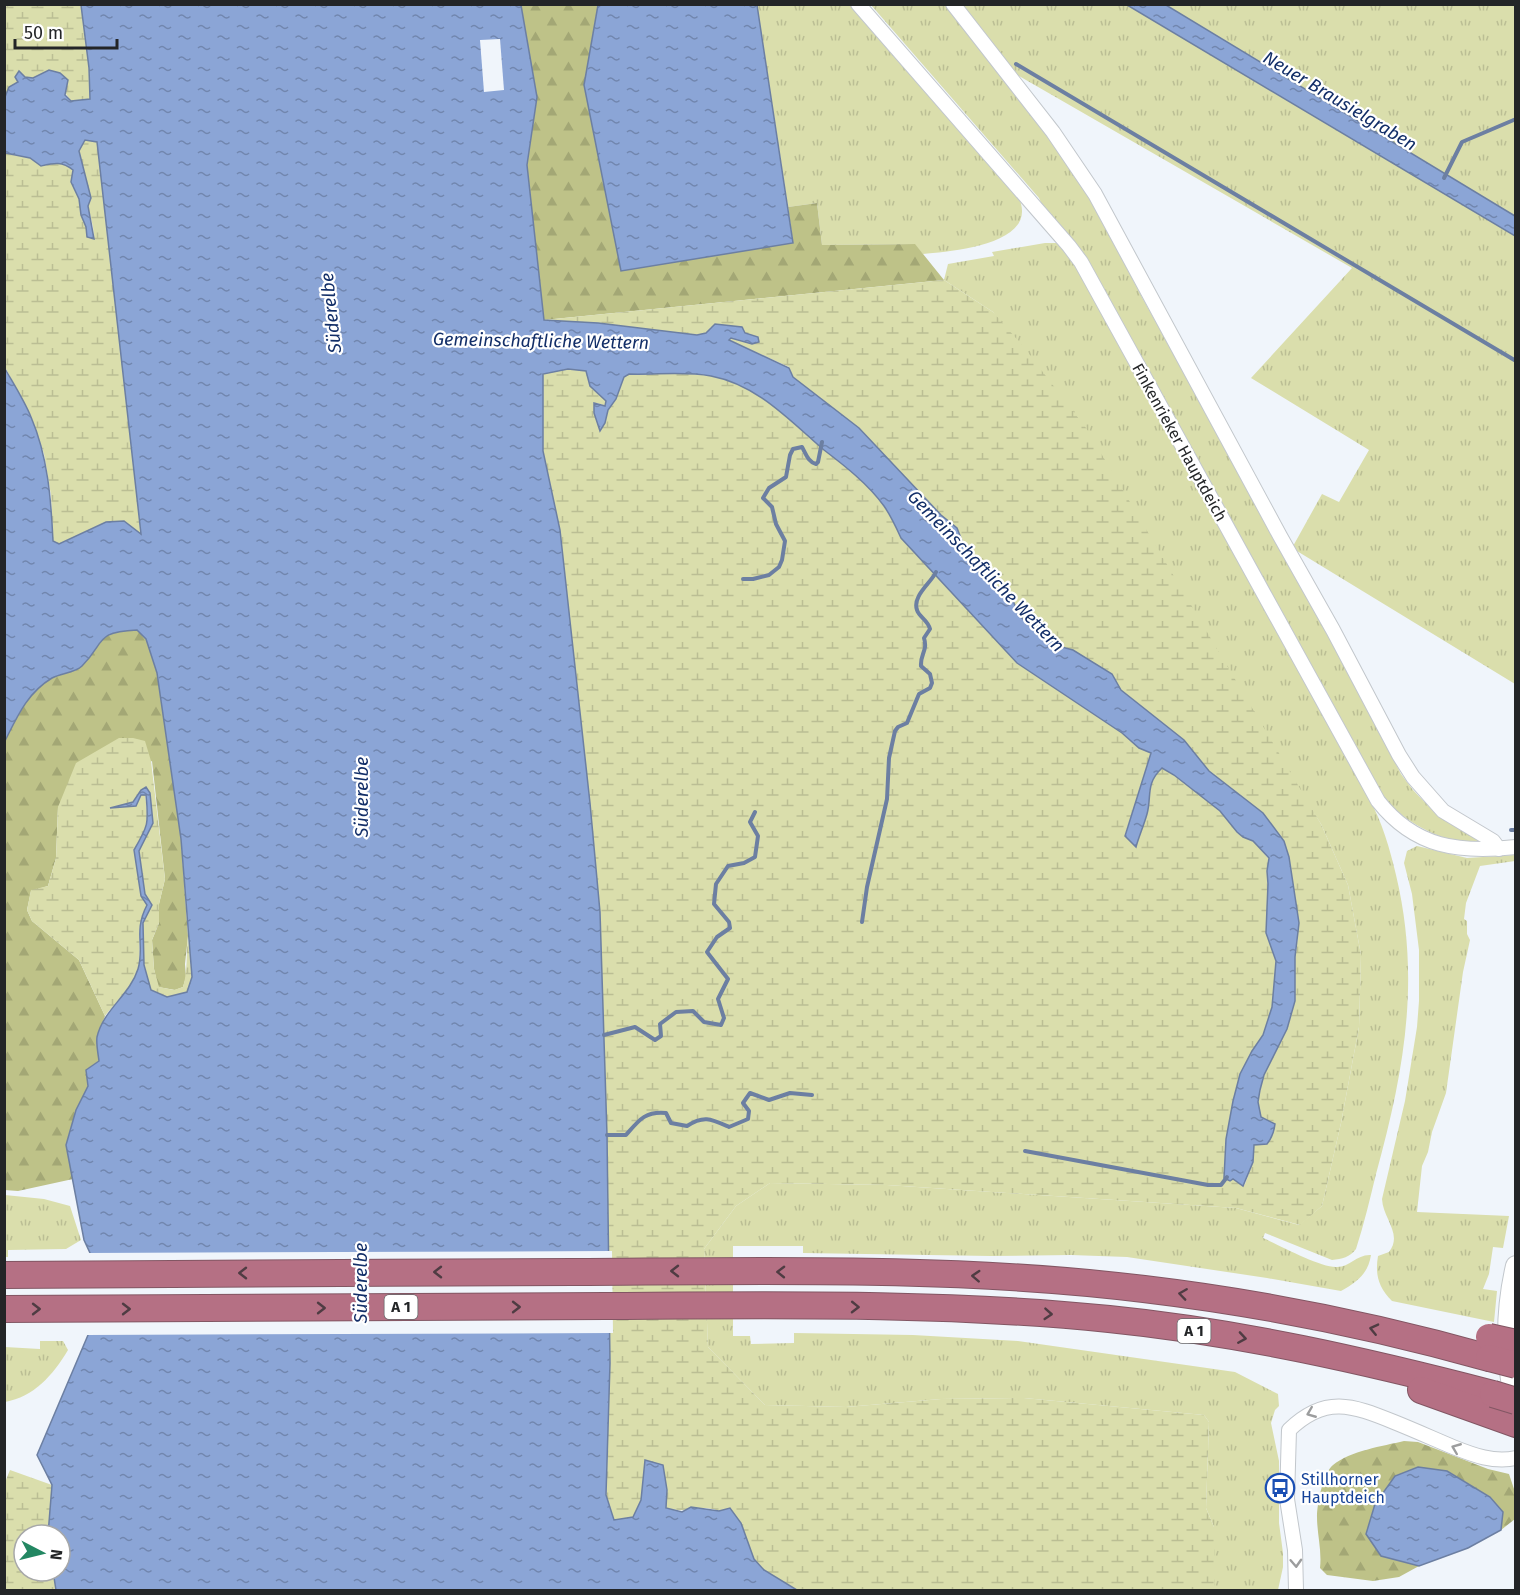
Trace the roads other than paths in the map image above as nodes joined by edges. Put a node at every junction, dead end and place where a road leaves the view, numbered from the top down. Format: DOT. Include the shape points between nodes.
graph roads {
  1 [pos="858,4"];
  2 [pos="953,4"];
  3 [pos="1515,847"];
  4 [pos="1499,849"];
  5 [pos="1515,1266"];
  6 [pos="4,1275"];
  7 [pos="4,1310"];
  8 [pos="1515,1343"];
  9 [pos="1489,1347"];
  10 [pos="1515,1365"];
  11 [pos="1507,1409"];
  12 [pos="1515,1458"];
  13 [pos="1296,1590"];
  1 -- 4 [label="street, Finkenrieker Hauptdeich" via="1081,262 1378,801 1404,827 1425,839 1458,848"];
  2 -- 4 [label="street" via="1053,132 1095,194 1413,777 1443,811"];
  3 -- 4 [label="street, Finkenrieker Hauptdeich"];
  5 -- 11 [label="main road" via="1509,1311"];
  9 -- 6 [label="highway, A 1, one-way" via="1432,1342 1248,1303 1141,1288 932,1274 733,1271"];
  7 -- 11 [label="highway, A 1, one-way" via="734,1305 990,1310 1113,1319 1330,1354 1395,1369"];
  8 -- 9 [label="highway, bridge"];
  9 -- 10 [label="highway, A 1, bridge"];
  12 -- 13 [label="street, one-way" via="1498,1460 1469,1454 1350,1407 1330,1407 1302,1416 1288,1430 1289,1521 1295,1550"];
}
